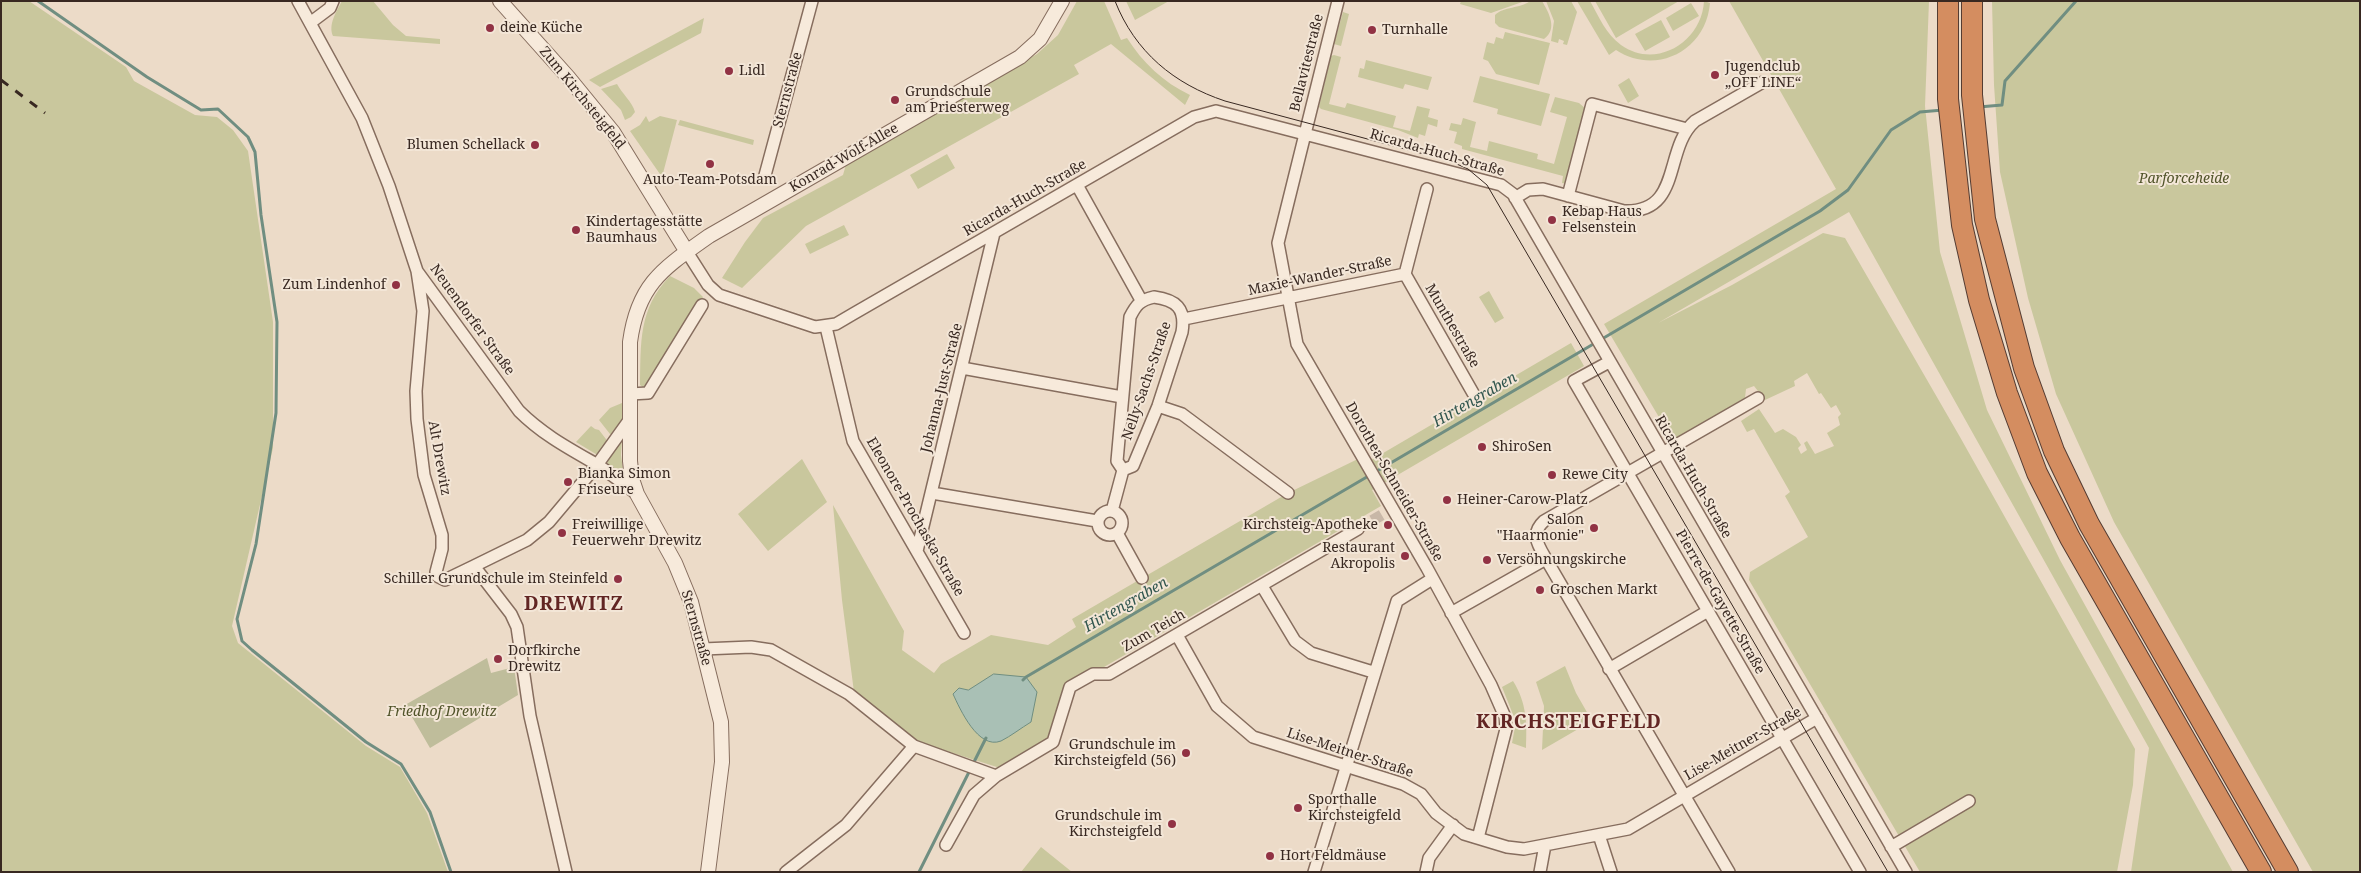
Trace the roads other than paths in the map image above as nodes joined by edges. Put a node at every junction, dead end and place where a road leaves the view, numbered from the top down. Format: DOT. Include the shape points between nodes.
graph roads {
  1 [pos="298,1"];
  2 [pos="333,1"];
  3 [pos="500,1"];
  4 [pos="812,1"];
  5 [pos="1062,1"];
  6 [pos="1338,1"];
  7 [pos="1948,1"];
  8 [pos="1972,1"];
  9 [pos="310,23"];
  10 [pos="1763,82"];
  11 [pos="1687,129"];
  12 [pos="1305,133"];
  13 [pos="764,179"];
  14 [pos="1077,185"];
  15 [pos="1427,189"];
  16 [pos="1568,196"];
  17 [pos="1515,198"];
  18 [pos="994,233"];
  19 [pos="687,252"];
  20 [pos="418,271"];
  21 [pos="1405,274"];
  22 [pos="1288,298"];
  23 [pos="1141,300"];
  24 [pos="702,305"];
  25 [pos="1184,319"];
  26 [pos="826,327"];
  27 [pos="1606,357"];
  28 [pos="962,368"];
  29 [pos="1473,393"];
  30 [pos="630,394"];
  31 [pos="1122,397"];
  32 [pos="1758,398"];
  33 [pos="1158,406"];
  34 [pos="630,419"];
  35 [pos="1662,452"];
  36 [pos="597,465"];
  37 [pos="1124,470"];
  38 [pos="1627,472"];
  39 [pos="932,492"];
  40 [pos="1288,493"];
  41 [pos="637,494"];
  42 [pos="1112,510"];
  43 [pos="1098,521"];
  44 [pos="1358,529"];
  45 [pos="1117,534"];
  46 [pos="917,551"];
  47 [pos="1546,559"];
  48 [pos="474,566"];
  49 [pos="1142,578"];
  50 [pos="1432,579"];
  51 [pos="1262,586"];
  52 [pos="1708,611"];
  53 [pos="1451,613"];
  54 [pos="964,633"];
  55 [pos="1177,635"];
  56 [pos="703,649"];
  57 [pos="1609,669"];
  58 [pos="1374,672"];
  59 [pos="1817,718"];
  60 [pos="1782,738"];
  61 [pos="914,746"];
  62 [pos="1346,766"];
  63 [pos="990,774"];
  64 [pos="1684,795"];
  65 [pos="1969,801"];
  66 [pos="1453,826"];
  67 [pos="1600,835"];
  68 [pos="1478,838"];
  69 [pos="946,845"];
  70 [pos="1546,845"];
  71 [pos="1891,847"];
  72 [pos="1855,870"];
  73 [pos="566,872"];
  74 [pos="708,872"];
  75 [pos="786,872"];
  76 [pos="1314,872"];
  77 [pos="1426,872"];
  78 [pos="1540,872"];
  79 [pos="1611,872"];
  80 [pos="1729,872"];
  81 [pos="1906,872"];
  82 [pos="2261,872"];
  83 [pos="2288,872"];
  1 -- 9 [label="street, Neuendorfer Straße"];
  2 -- 9 [label="street" via="330,8"];
  3 -- 19 [label="street, Zum Kirchsteigfeld" via="614,132"];
  4 -- 13 [label="street, Sternstraße"];
  5 -- 19 [label="street, Konrad-Wolf-Allee" via="1040,39 1020,57 709,236"];
  6 -- 12 [label="street, Bellavitestraße"];
  7 -- 82 [label="highway" via="1948,99 1962,225 2007,393 2037,473 2070,538"];
  8 -- 83 [label="highway" via="1972,95 1988,229 2024,368 2054,451 2089,524"];
  9 -- 20 [label="street, Neuendorfer Straße" via="362,118"];
  10 -- 11 [label="street" via="1695,121"];
  11 -- 16 [label="street" via="1665,190 1649,206 1624,211"];
  11 -- 16 [label="street" via="1592,104"];
  12 -- 14 [label="street, Ricarda-Huch-Straße" via="1227,112 1205,112"];
  12 -- 17 [label="street, Ricarda-Huch-Straße" via="1501,185"];
  12 -- 22 [label="street, Dorothea-Schneider-Straße" via="1278,243"];
  14 -- 18 [label="street, Ricarda-Huch-Straße"];
  14 -- 23 [label="street"];
  15 -- 21 [label="street, Maxie-Wander-Straße"];
  16 -- 17 [label="street" via="1538,188"];
  17 -- 27 [label="street, Ricarda-Huch-Straße"];
  18 -- 26 [label="street, Ricarda-Huch-Straße"];
  18 -- 28 [label="street, Johanna-Just-Straße"];
  19 -- 26 [label="street" via="706,282 719,295 805,325"];
  19 -- 30 [label="street, Sternstraße" via="668,266 639,302 630,342"];
  20 -- 36 [label="street, Neuendorfer Straße" via="519,411 550,439"];
  20 -- 48 [label="street, Alt Drewitz" via="423,311 416,391 417,419 424,475 442,535 436,572 444,580"];
  21 -- 22 [label="street, Maxie-Wander-Straße"];
  21 -- 29 [label="street, Munthestraße"];
  22 -- 25 [label="street, Maxie-Wander-Straße"];
  22 -- 50 [label="street, Dorothea-Schneider-Straße" via="1300,350 1379,485 1389,511"];
  23 -- 25 [label="street, Nelly-Sachs-Straße" via="1154,297 1173,302"];
  23 -- 31 [label="street, Nelly-Sachs-Straße" via="1130,317"];
  24 -- 30 [label="street" via="648,393"];
  25 -- 33 [label="street, Nelly-Sachs-Straße"];
  26 -- 46 [label="street, Eleonore-Prochaska-Straße" via="853,441"];
  27 -- 35 [label="street, Ricarda-Huch-Straße"];
  27 -- 38 [label="street, Pierre-de-Gayette-Straße" via="1574,381"];
  28 -- 31 [label="street"];
  28 -- 39 [label="street, Johanna-Just-Straße"];
  30 -- 34 [label="street, Sternstraße"];
  31 -- 37 [label="street, Nelly-Sachs-Straße" via="1117,461"];
  32 -- 35 [label="street"];
  33 -- 37 [label="street, Nelly-Sachs-Straße" via="1133,466"];
  33 -- 40 [label="street" via="1182,414"];
  34 -- 36 [label="street, Alt Drewitz"];
  34 -- 41 [label="street, Sternstraße" via="630,461"];
  35 -- 38 [label="street"];
  35 -- 59 [label="street, Ricarda-Huch-Straße"];
  36 -- 41 [label="street, Neuendorfer Straße"];
  36 -- 48 [label="street, Alt Drewitz" via="538,532"];
  37 -- 42 [label="street, Nelly-Sachs-Straße"];
  38 -- 47 [label="street" via="1537,528 1535,536"];
  38 -- 52 [label="street, Pierre-de-Gayette-Straße"];
  39 -- 43 [label="street"];
  39 -- 46 [label="street, Johanna-Just-Straße"];
  41 -- 56 [label="street, Sternstraße" via="682,578"];
  42 -- 43 [label="street" via="1104,512"];
  42 -- 45 [label="street" via="1120,515 1122,521 1122,528"];
  43 -- 45 [label="street" via="1098,528 1104,534"];
  44 -- 51 [label="street, Zum Teich"];
  45 -- 49 [label="street"];
  46 -- 54 [label="street, Eleonore-Prochaska-Straße"];
  47 -- 53 [label="street"];
  47 -- 57 [label="street"];
  48 -- 73 [label="street" via="511,614 517,627 530,716"];
  50 -- 53 [label="street, Dorothea-Schneider-Straße"];
  50 -- 58 [label="street" via="1397,601"];
  51 -- 55 [label="street, Zum Teich"];
  51 -- 58 [label="street" via="1295,641 1311,653"];
  52 -- 57 [label="street"];
  52 -- 60 [label="street, Pierre-de-Gayette-Straße"];
  53 -- 68 [label="street, Dorothea-Schneider-Straße" via="1506,717 1506,729"];
  55 -- 62 [label="street, Lise-Meitner-Straße" via="1217,706 1253,737"];
  55 -- 63 [label="street, Zum Teich" via="1109,674 1093,674 1070,687 1053,742"];
  56 -- 61 [label="street" via="751,647 771,650 849,694"];
  56 -- 74 [label="street, Sternstraße" via="721,722 723,744"];
  57 -- 64 [label="street"];
  58 -- 62 [label="street"];
  59 -- 60 [label="street, Lise-Meitner-Straße"];
  59 -- 71 [label="street, Ricarda-Huch-Straße"];
  60 -- 64 [label="street, Lise-Meitner-Straße"];
  60 -- 72 [label="street, Pierre-de-Gayette-Straße"];
  61 -- 63 [label="street"];
  61 -- 75 [label="street" via="846,825"];
  62 -- 66 [label="street, Lise-Meitner-Straße" via="1412,788"];
  62 -- 76 [label="street"];
  63 -- 69 [label="street, Zum Teich" via="974,795"];
  64 -- 67 [label="street, Lise-Meitner-Straße" via="1628,829"];
  64 -- 80 [label="street"];
  65 -- 71 [label="street"];
  66 -- 68 [label="street, Lise-Meitner-Straße"];
  66 -- 77 [label="street" via="1429,858"];
  67 -- 70 [label="street, Lise-Meitner-Straße"];
  67 -- 79 [label="street"];
  68 -- 70 [label="street, Lise-Meitner-Straße" via="1516,849"];
  70 -- 78 [label="street"];
  71 -- 81 [label="street, Ricarda-Huch-Straße"];
}
